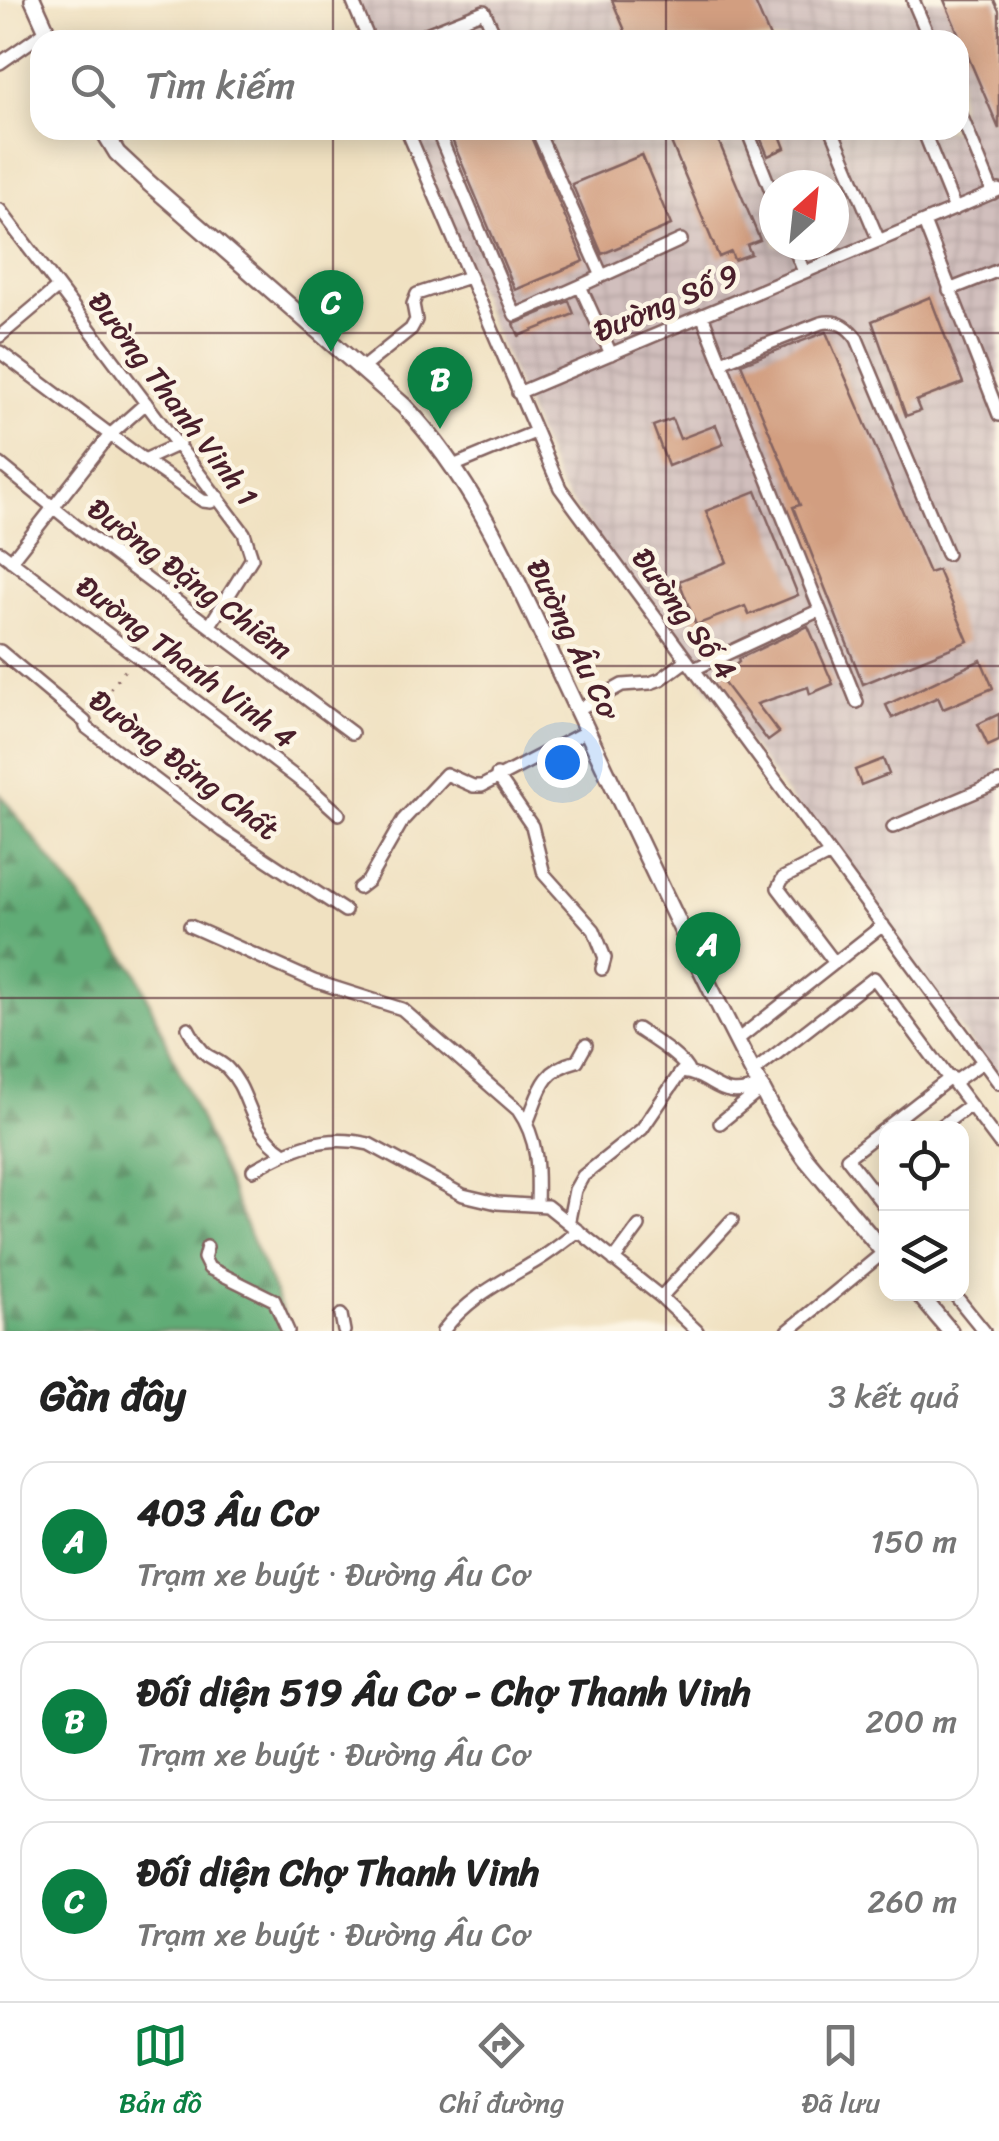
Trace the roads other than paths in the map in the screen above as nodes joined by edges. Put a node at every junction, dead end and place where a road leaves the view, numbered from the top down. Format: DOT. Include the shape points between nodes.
graph roads {
  1 [pos="33,0"];
  2 [pos="352,0"];
  3 [pos="913,0"];
  4 [pos="46,30"];
  5 [pos="365,30"];
  6 [pos="436,30"];
  7 [pos="493,30"];
  8 [pos="926,30"];
  9 [pos="30,46"];
  10 [pos="0,63"];
  11 [pos="969,132"];
  12 [pos="109,140"];
  13 [pos="411,140"];
  14 [pos="441,140"];
  15 [pos="541,140"];
  16 [pos="750,140"];
  17 [pos="836,140"];
  18 [pos="927,140"];
  19 [pos="762,170"];
  20 [pos="996,192"];
  21 [pos="955,209"];
  22 [pos="0,210"];
  23 [pos="924,222"];
  24 [pos="681,240"];
  25 [pos="879,241"];
  26 [pos="799,260"];
  27 [pos="999,270"];
  28 [pos="804,272"];
  29 [pos="602,276"];
  30 [pos="470,277"];
  31 [pos="580,286"];
  32 [pos="57,288"];
  33 [pos="949,290"];
  34 [pos="702,315"];
  35 [pos="0,336"];
  36 [pos="0,352"];
  37 [pos="611,354"];
  38 [pos="721,362"];
  39 [pos="361,369"];
  40 [pos="518,393"];
  41 [pos="146,403"];
  42 [pos="999,414"];
  43 [pos="536,432"];
  44 [pos="110,435"];
  45 [pos="179,444"];
  46 [pos="144,460"];
  47 [pos="0,464"];
  48 [pos="453,466"];
  49 [pos="218,498"];
  50 [pos="53,507"];
  51 [pos="0,552"];
  52 [pos="947,554"];
  53 [pos="12,561"];
  54 [pos="820,610"];
  55 [pos="210,625"];
  56 [pos="0,651"];
  57 [pos="691,664"];
  58 [pos="856,702"];
  59 [pos="578,710"];
  60 [pos="587,730"];
  61 [pos="352,733"];
  62 [pos="497,776"];
  63 [pos="999,782"];
  64 [pos="339,814"];
  65 [pos="894,827"];
  66 [pos="830,854"];
  67 [pos="359,888"];
  68 [pos="344,911"];
  69 [pos="882,925"];
  70 [pos="190,926"];
  71 [pos="834,963"];
  72 [pos="602,969"];
  73 [pos="188,1028"];
  74 [pos="636,1028"];
  75 [pos="738,1040"];
  76 [pos="586,1045"];
  77 [pos="983,1062"];
  78 [pos="689,1072"];
  79 [pos="950,1078"];
  80 [pos="758,1083"];
  81 [pos="999,1083"];
  82 [pos="970,1105"];
  83 [pos="895,1121"];
  84 [pos="949,1121"];
  85 [pos="720,1122"];
  86 [pos="527,1123"];
  87 [pos="879,1133"];
  88 [pos="999,1143"];
  89 [pos="285,1153"];
  90 [pos="253,1170"];
  91 [pos="879,1199"];
  92 [pos="542,1205"];
  93 [pos="569,1220"];
  94 [pos="732,1220"];
  95 [pos="640,1226"];
  96 [pos="579,1230"];
  97 [pos="879,1246"];
  98 [pos="207,1247"];
  99 [pos="879,1258"];
  100 [pos="614,1260"];
  101 [pos="661,1297"];
  102 [pos="925,1301"];
  103 [pos="960,1301"];
  104 [pos="340,1316"];
  105 [pos="288,1331"];
  106 [pos="344,1331"];
  107 [pos="443,1331"];
  108 [pos="697,1331"];
  109 [pos="788,1331"];
  110 [pos="950,1331"];
  111 [pos="984,1331"];
  1 -- 4 [label="main road"];
  2 -- 5 [label="street"];
  3 -- 8 [label="street"];
  6 -- 7 [label="street" via="484,11"];
  9 -- 10 [label="street"];
  11 -- 20 [label="street"];
  12 -- 39 [label="main road, Đường Âu Cơ" via="150,184"];
  13 -- 30 [label="street, Đường Số 4"];
  14 -- 31 [label="street" via="515,315"];
  15 -- 29 [label="street"];
  16 -- 19 [label="street"];
  17 -- 25 [label="street"];
  18 -- 21 [label="street"];
  20 -- 21 [label="street, Đường Số 9"];
  21 -- 23 [label="street, Đường Số 9"];
  22 -- 32 [label="street, Đường Thanh Vinh 1"];
  23 -- 25 [label="street, Đường Số 9"];
  23 -- 33 [label="street"];
  24 -- 29 [label="street"];
  25 -- 28 [label="street, Đường Số 9"];
  26 -- 28 [label="street"];
  27 -- 33 [label="street"];
  28 -- 34 [label="street, Đường Số 9"];
  29 -- 31 [label="street"];
  30 -- 39 [label="street" via="416,294 411,330"];
  30 -- 40 [label="street, Đường Số 4"];
  31 -- 37 [label="street"];
  32 -- 35 [label="street"];
  32 -- 41 [label="street, Đường Thanh Vinh 1"];
  33 -- 42 [label="street"];
  34 -- 37 [label="street, Đường Số 9"];
  34 -- 38 [label="street"];
  36 -- 44 [label="street"];
  37 -- 40 [label="street, Đường Số 9"];
  38 -- 52 [label="street" via="821,322 849,329"];
  38 -- 54 [label="street"];
  39 -- 48 [label="main road, Đường Âu Cơ" via="429,432"];
  40 -- 43 [label="street, Đường Số 4"];
  41 -- 44 [label="street"];
  41 -- 45 [label="street, Đường Thanh Vinh 1"];
  43 -- 48 [label="street"];
  43 -- 57 [label="street, Đường Số 4" via="560,488"];
  44 -- 46 [label="street"];
  44 -- 50 [label="street"];
  45 -- 46 [label="street"];
  45 -- 49 [label="street, Đường Thanh Vinh 1"];
  46 -- 49 [label="street" via="203,501"];
  47 -- 50 [label="street, Đường Đặng Chiêm"];
  48 -- 59 [label="main road, Đường Âu Cơ"];
  49 -- 55 [label="street, Đường Thanh Vinh 1" via="244,533 252,558"];
  50 -- 53 [label="street"];
  50 -- 55 [label="street, Đường Đặng Chiêm"];
  51 -- 53 [label="street, Đường Thanh Vinh 4"];
  53 -- 64 [label="street, Đường Thanh Vinh 4"];
  54 -- 57 [label="street"];
  54 -- 58 [label="street"];
  55 -- 61 [label="street, Đường Đặng Chiêm"];
  56 -- 68 [label="street, Đường Đặng Chất" via="86,727 223,831"];
  57 -- 59 [label="street" via="622,685"];
  57 -- 66 [label="street, Đường Số 4"];
  59 -- 60 [label="main road, Đường Âu Cơ"];
  60 -- 62 [label="street"];
  60 -- 75 [label="main road, Đường Âu Cơ"];
  62 -- 67 [label="street" via="474,786 446,774 402,820"];
  62 -- 72 [label="street" via="532,826 544,874 594,930 605,958"];
  63 -- 65 [label="street"];
  66 -- 69 [label="street, Đường Số 4"];
  66 -- 71 [label="street" via="783,878 778,888"];
  69 -- 71 [label="street"];
  69 -- 77 [label="street, Đường Số 4"];
  70 -- 86 [label="street" via="408,1012"];
  71 -- 75 [label="street"];
  73 -- 89 [label="street" via="205,1054 227,1068 257,1127"];
  74 -- 78 [label="street" via="684,1061"];
  75 -- 80 [label="main road, Đường Âu Cơ"];
  76 -- 86 [label="street" via="577,1062 552,1071"];
  77 -- 79 [label="street"];
  77 -- 81 [label="street, Đường Số 4"];
  78 -- 80 [label="street" via="730,1093 743,1094"];
  78 -- 93 [label="street" via="681,1072 642,1129 583,1176"];
  79 -- 80 [label="street" via="874,978"];
  79 -- 82 [label="street"];
  79 -- 83 [label="street"];
  80 -- 85 [label="street"];
  80 -- 97 [label="main road, Đường Âu Cơ" via="806,1159"];
  82 -- 84 [label="street"];
  82 -- 88 [label="street"];
  86 -- 92 [label="street"];
  87 -- 91 [label="street" via="847,1158"];
  89 -- 90 [label="street"];
  89 -- 92 [label="street" via="327,1138 352,1140 462,1195"];
  92 -- 93 [label="street"];
  93 -- 96 [label="street"];
  94 -- 101 [label="street"];
  95 -- 100 [label="street"];
  96 -- 100 [label="street"];
  96 -- 107 [label="street" via="490,1286"];
  98 -- 105 [label="street" via="209,1268 274,1300"];
  99 -- 109 [label="street"];
  100 -- 101 [label="street"];
  101 -- 108 [label="street"];
  102 -- 110 [label="main road"];
  103 -- 111 [label="street"];
  104 -- 106 [label="street"];
}
